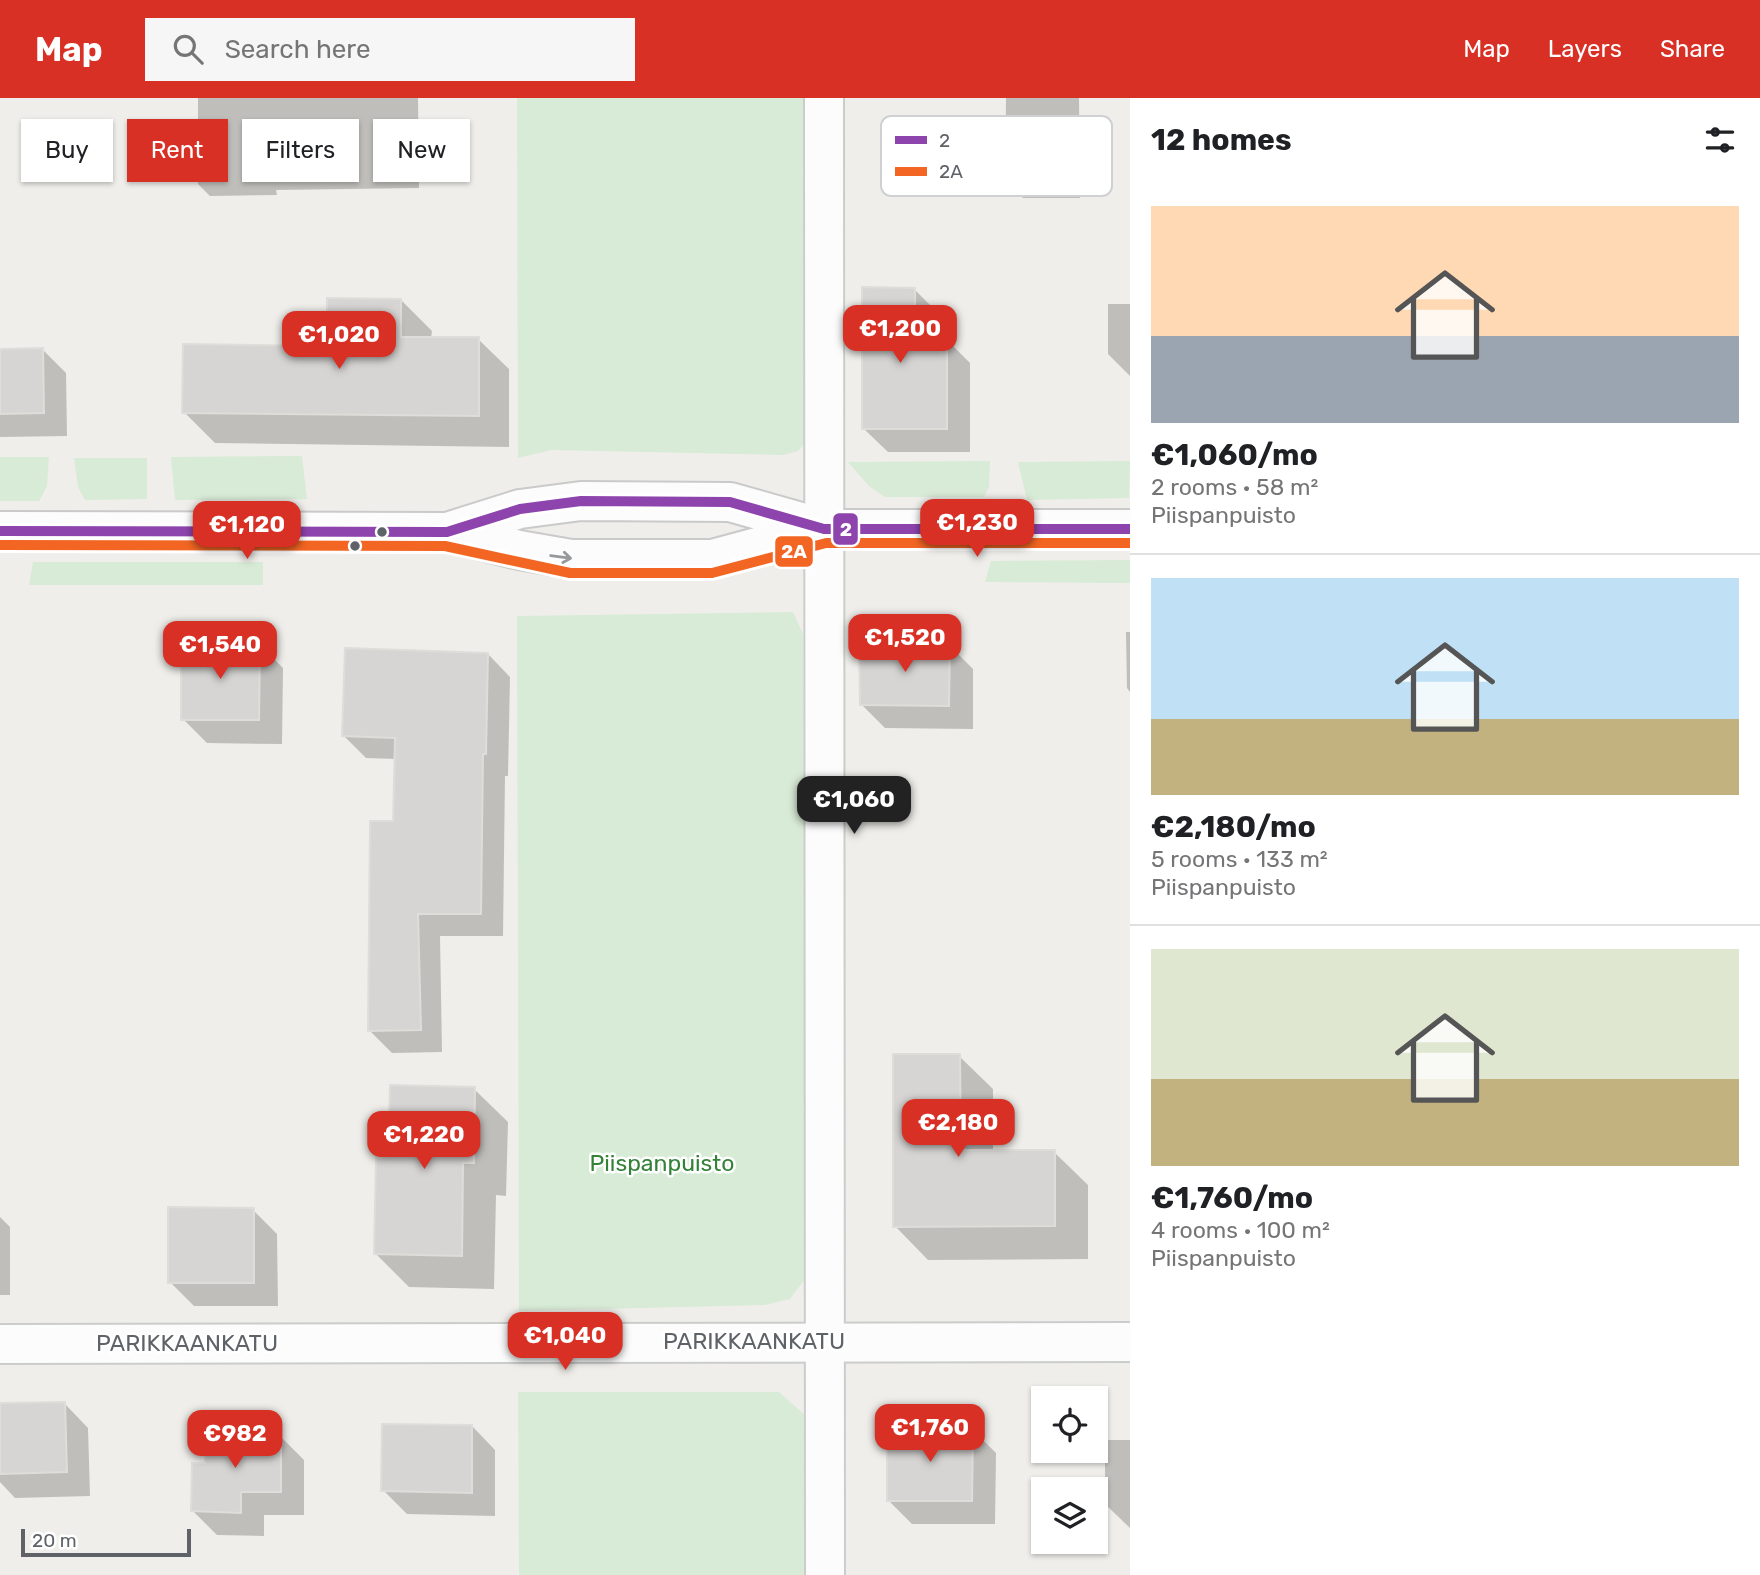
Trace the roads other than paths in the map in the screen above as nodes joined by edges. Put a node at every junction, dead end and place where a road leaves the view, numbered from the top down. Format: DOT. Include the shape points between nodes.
graph roads {
  1 [pos="824,98"];
  2 [pos="824,529"];
  3 [pos="1130,529"];
  4 [pos="0,531"];
  5 [pos="447,532"];
  6 [pos="824,1341"];
  7 [pos="1130,1342"];
  8 [pos="0,1344"];
  9 [pos="825,1575"];
  1 -- 2 [label="street"];
  2 -- 3 [label="street"];
  5 -- 2 [label="street, one-way" via="571,558 712,559"];
  2 -- 5 [label="street" via="730,502 581,501 520,509"];
  2 -- 6 [label="street"];
  4 -- 5 [label="street"];
  6 -- 7 [label="street, PARIKKAANKATU"];
  6 -- 8 [label="street, PARIKKAANKATU"];
  6 -- 9 [label="street"];
}
